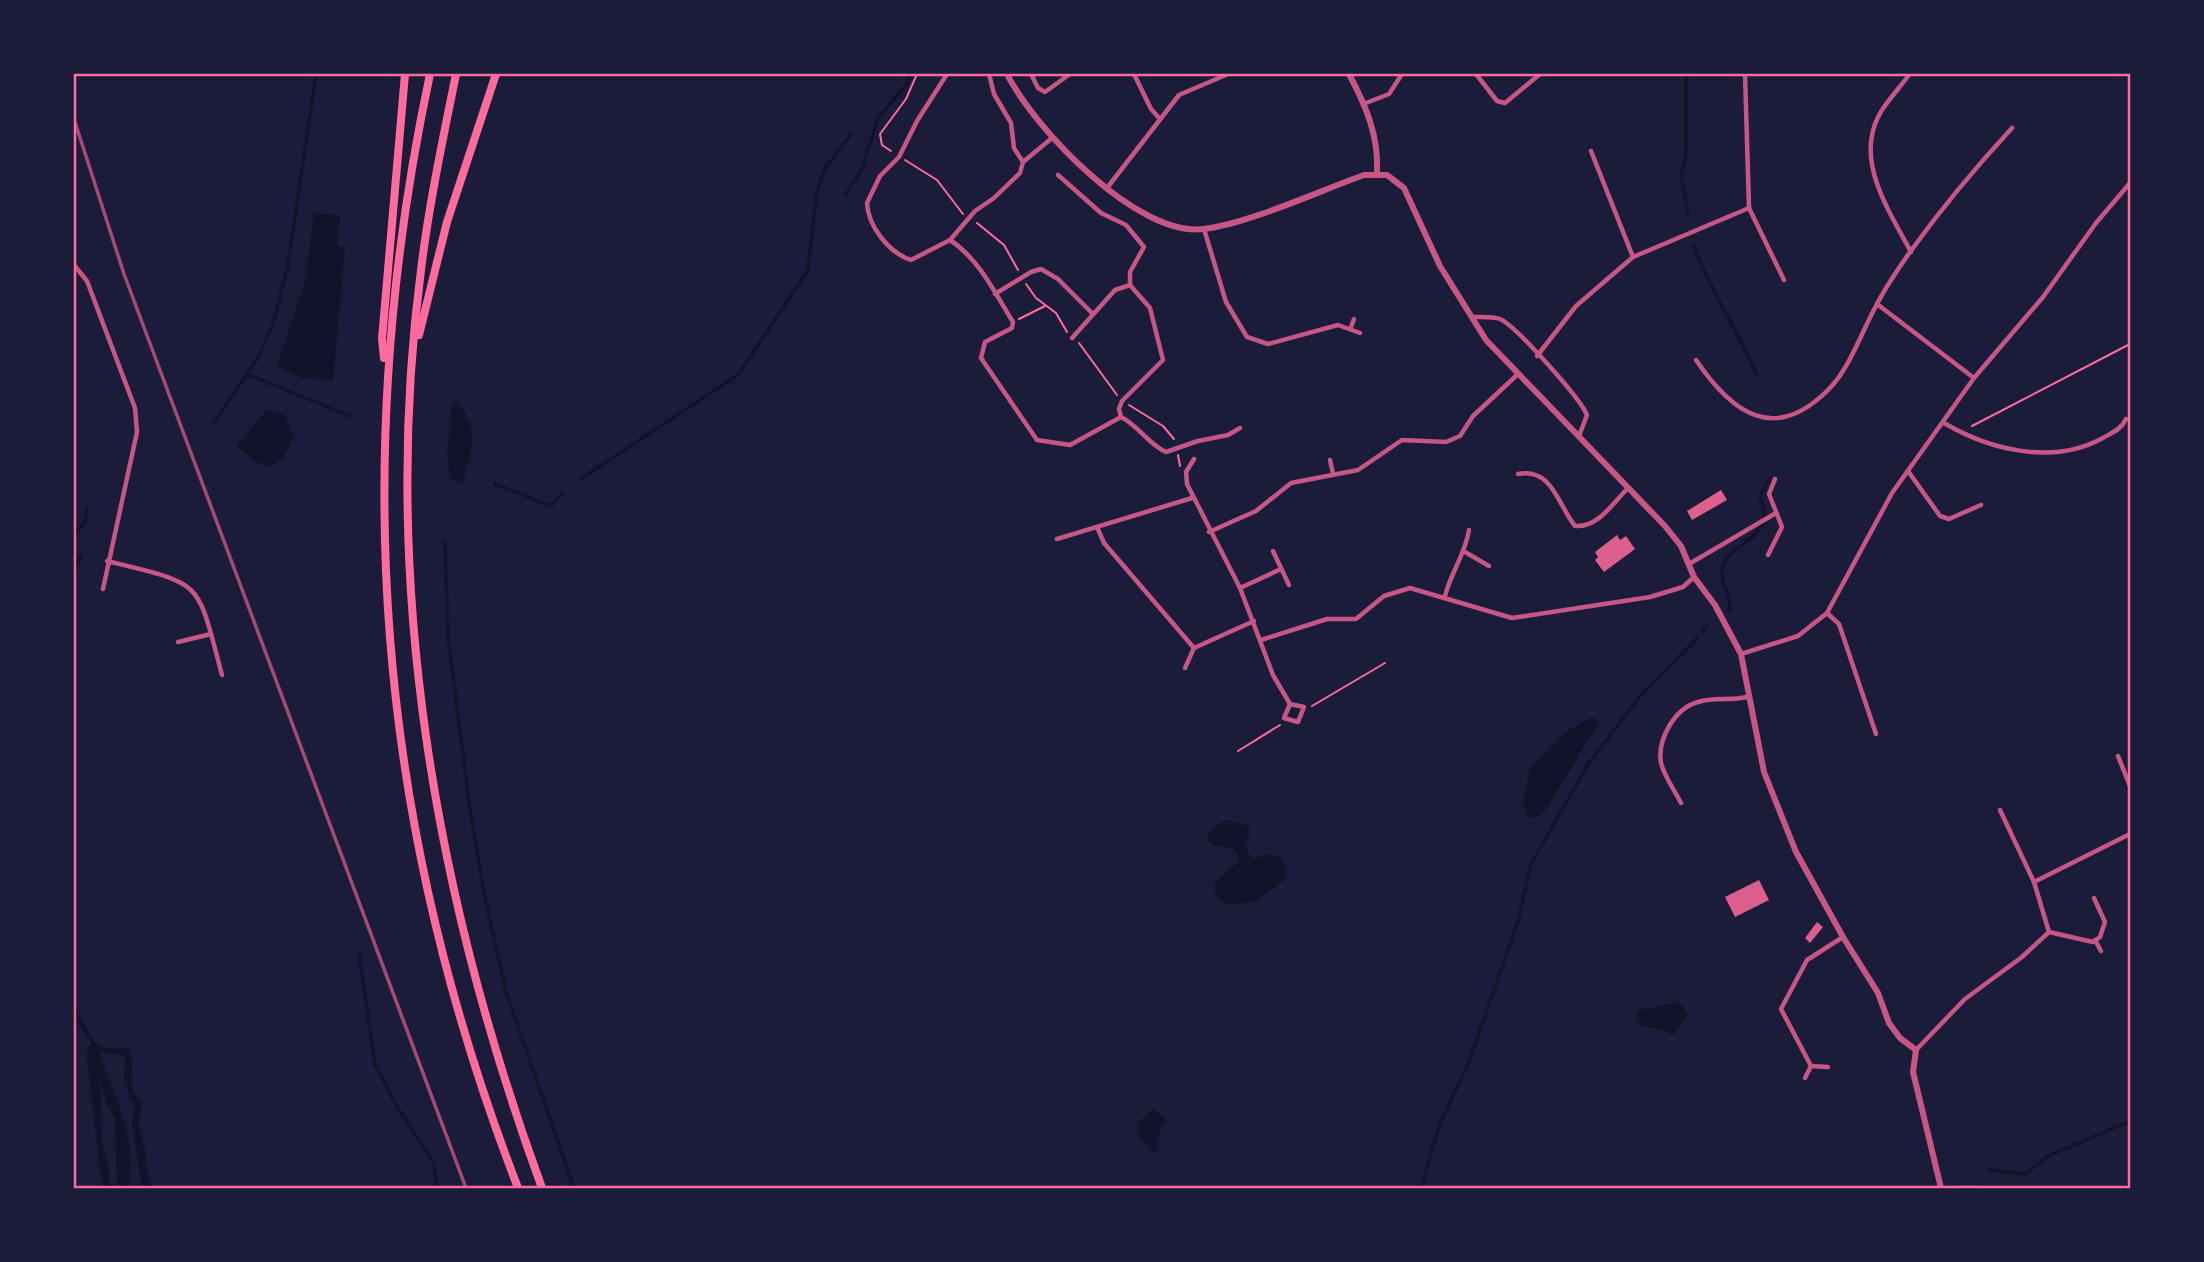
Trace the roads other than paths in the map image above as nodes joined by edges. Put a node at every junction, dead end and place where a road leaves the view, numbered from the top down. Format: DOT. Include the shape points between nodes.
graph roads {
  1 [pos="405,74"];
  2 [pos="430,74"];
  3 [pos="456,74"];
  4 [pos="496,74"];
  5 [pos="947,74"];
  6 [pos="989,74"];
  7 [pos="1007,74"];
  8 [pos="1031,74"];
  9 [pos="1070,74"];
  10 [pos="1134,74"];
  11 [pos="1228,74"];
  12 [pos="1349,74"];
  13 [pos="1402,74"];
  14 [pos="1476,74"];
  15 [pos="1540,74"];
  16 [pos="1745,74"];
  17 [pos="1909,75"];
  18 [pos="1366,103"];
  19 [pos="1159,118"];
  20 [pos="2012,128"];
  21 [pos="1052,138"];
  22 [pos="1591,151"];
  23 [pos="1023,162"];
  24 [pos="1377,173"];
  25 [pos="1058,174"];
  26 [pos="2130,183"];
  27 [pos="1107,187"];
  28 [pos="1749,208"];
  29 [pos="1204,229"];
  30 [pos="950,240"];
  31 [pos="1911,251"];
  32 [pos="1633,257"];
  33 [pos="74,265"];
  34 [pos="1784,280"];
  35 [pos="1130,285"];
  36 [pos="995,294"];
  37 [pos="1877,304"];
  38 [pos="1093,314"];
  39 [pos="1473,317"];
  40 [pos="1354,319"];
  41 [pos="1351,327"];
  42 [pos="1360,333"];
  43 [pos="1072,338"];
  44 [pos="1537,356"];
  45 [pos="1696,360"];
  46 [pos="413,365"];
  47 [pos="386,375"];
  48 [pos="1517,375"];
  49 [pos="1974,378"];
  50 [pos="1121,417"];
  51 [pos="2126,419"];
  52 [pos="1944,423"];
  53 [pos="1240,428"];
  54 [pos="1578,437"];
  55 [pos="1194,458"];
  56 [pos="1331,460"];
  57 [pos="1908,471"];
  58 [pos="1333,474"];
  59 [pos="1518,474"];
  60 [pos="1776,479"];
  61 [pos="1628,488"];
  62 [pos="1192,498"];
  63 [pos="1981,505"];
  64 [pos="1776,513"];
  65 [pos="1097,527"];
  66 [pos="1469,530"];
  67 [pos="1209,532"];
  68 [pos="1056,539"];
  69 [pos="1273,551"];
  70 [pos="1465,552"];
  71 [pos="1768,555"];
  72 [pos="107,561"];
  73 [pos="1688,565"];
  74 [pos="1489,566"];
  75 [pos="1281,569"];
  76 [pos="1694,577"];
  77 [pos="1289,585"];
  78 [pos="1240,588"];
  79 [pos="103,589"];
  80 [pos="1445,596"];
  81 [pos="1827,613"];
  82 [pos="1254,621"];
  83 [pos="211,634"];
  84 [pos="1261,640"];
  85 [pos="178,642"];
  86 [pos="1194,648"];
  87 [pos="1741,654"];
  88 [pos="1185,668"];
  89 [pos="222,675"];
  90 [pos="1747,697"];
  91 [pos="1290,704"];
  92 [pos="1876,734"];
  93 [pos="2118,756"];
  94 [pos="2130,786"];
  95 [pos="1681,803"];
  96 [pos="2000,810"];
  97 [pos="2130,834"];
  98 [pos="2034,882"];
  99 [pos="2094,898"];
  100 [pos="2049,932"];
  101 [pos="1843,937"];
  102 [pos="2095,940"];
  103 [pos="2101,951"];
  104 [pos="1916,1051"];
  105 [pos="1811,1066"];
  106 [pos="1828,1067"];
  107 [pos="1805,1078"];
  108 [pos="518,1188"];
  109 [pos="542,1188"];
  110 [pos="1941,1188"];
  111 [pos="1958,1188"];
  112 [pos="1979,1188"];
  1 -- 47 [label="highway" via="382,339"];
  2 -- 47 [label="highway" via="405,202"];
  3 -- 46 [label="highway" via="421,270"];
  4 -- 46 [label="highway" via="447,222"];
  5 -- 30 [label="street" via="900,157 880,176 867,203 873,221 898,256 911,260"];
  6 -- 23 [label="street"];
  7 -- 21 [label="street" via="1029,112"];
  8 -- 9 [label="street" via="1045,92"];
  10 -- 19 [label="street"];
  11 -- 19 [label="street" via="1179,95"];
  12 -- 18 [label="street"];
  13 -- 18 [label="street" via="1389,94"];
  14 -- 15 [label="street" via="1497,102 1505,103"];
  16 -- 28 [label="street"];
  17 -- 31 [label="street" via="1881,112 1870,139 1870,164 1883,201"];
  18 -- 24 [label="street" via="1378,148"];
  19 -- 27 [label="street" via="1153,132"];
  20 -- 31 [label="street"];
  21 -- 23 [label="street"];
  21 -- 27 [label="street"];
  22 -- 32 [label="street"];
  23 -- 30 [label="street" via="1020,173 975,211"];
  24 -- 29 [label="street"];
  24 -- 39 [label="street" via="1393,179 1410,196 1440,266"];
  25 -- 35 [label="street" via="1101,212 1126,225 1144,247 1130,272"];
  26 -- 49 [label="street"];
  27 -- 29 [label="street" via="1159,223 1184,230"];
  28 -- 32 [label="street"];
  28 -- 34 [label="street"];
  29 -- 41 [label="street" via="1226,302 1248,337 1268,344 1338,325"];
  30 -- 36 [label="street" via="978,264"];
  31 -- 37 [label="street"];
  32 -- 44 [label="street" via="1576,306"];
  33 -- 72 [label="street" via="93,295 135,408 136,447"];
  35 -- 38 [label="street" via="1115,290"];
  35 -- 50 [label="street" via="1150,307 1163,360 1122,401"];
  36 -- 38 [label="street" via="1041,269 1058,279"];
  36 -- 50 [label="street" via="1013,322 1012,328 985,342 981,358 1037,440 1070,445"];
  37 -- 45 [label="street" via="1830,389 1797,414 1765,418 1738,410"];
  37 -- 49 [label="street"];
  38 -- 43 [label="street"];
  39 -- 44 [label="street" via="1498,318"];
  39 -- 48 [label="street" via="1486,340"];
  40 -- 41 [label="street"];
  41 -- 42 [label="street"];
  44 -- 54 [label="street" via="1582,403 1587,415"];
  46 -- 109 [label="highway" via="409,545 422,718 444,849 479,998"];
  47 -- 108 [label="highway" via="385,592 404,773 425,888 454,1002"];
  48 -- 54 [label="street"];
  48 -- 58 [label="street" via="1473,416 1460,436 1447,442 1402,440 1358,470"];
  49 -- 52 [label="street"];
  50 -- 53 [label="street" via="1166,452"];
  51 -- 52 [label="street" via="2123,426 2086,447 2059,454 2034,453 1964,435"];
  52 -- 57 [label="street"];
  54 -- 61 [label="street"];
  55 -- 62 [label="street" via="1185,472"];
  56 -- 58 [label="street"];
  57 -- 63 [label="street" via="1940,516 1949,519"];
  57 -- 81 [label="street"];
  58 -- 67 [label="street" via="1284,486 1256,511"];
  59 -- 61 [label="street" via="1530,472 1545,478 1575,526 1595,522"];
  60 -- 64 [label="street" via="1769,494"];
  61 -- 73 [label="street" via="1674,537"];
  62 -- 65 [label="street"];
  62 -- 67 [label="street"];
  64 -- 71 [label="street" via="1782,527"];
  64 -- 73 [label="street"];
  65 -- 68 [label="street"];
  65 -- 86 [label="street" via="1104,543"];
  66 -- 70 [label="street"];
  67 -- 78 [label="street"];
  69 -- 75 [label="street"];
  70 -- 74 [label="street"];
  70 -- 80 [label="street" via="1451,574"];
  72 -- 79 [label="street"];
  72 -- 83 [label="street" via="187,584 203,606"];
  73 -- 76 [label="street"];
  75 -- 77 [label="street"];
  75 -- 78 [label="street"];
  76 -- 80 [label="street" via="1684,587 1650,597 1512,618"];
  76 -- 87 [label="street"];
  78 -- 82 [label="street"];
  80 -- 84 [label="street" via="1401,590 1350,620 1327,619"];
  81 -- 87 [label="street" via="1798,636"];
  81 -- 92 [label="street" via="1839,624"];
  82 -- 84 [label="street"];
  82 -- 86 [label="street"];
  83 -- 85 [label="street"];
  83 -- 89 [label="street"];
  84 -- 91 [label="street" via="1273,675"];
  86 -- 88 [label="street"];
  87 -- 90 [label="street"];
  90 -- 95 [label="street" via="1700,701 1676,715 1660,750 1662,766"];
  90 -- 101 [label="street" via="1764,772 1783,824"];
  91 -- 91 [label="street" via="1284,718 1298,722 1304,707"];
  93 -- 94 [label="street"];
  96 -- 98 [label="street"];
  97 -- 98 [label="street"];
  98 -- 100 [label="street"];
  99 -- 102 [label="street" via="2105,922"];
  100 -- 102 [label="street"];
  100 -- 104 [label="street" via="1965,999"];
  101 -- 104 [label="street" via="1878,993 1889,1023"];
  101 -- 105 [label="street" via="1807,960 1781,1009"];
  102 -- 103 [label="street"];
  104 -- 110 [label="street" via="1913,1072"];
  105 -- 106 [label="street"];
  105 -- 107 [label="street"];
  111 -- 112 [label="street"];
}
